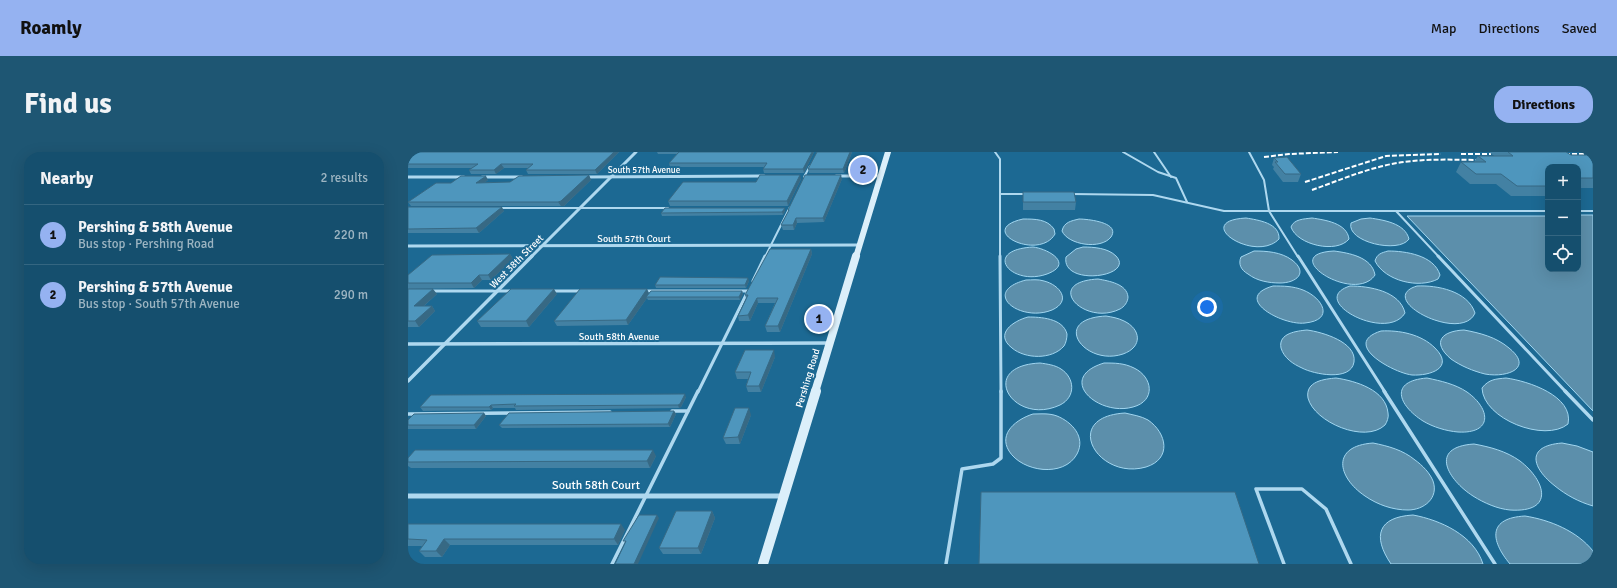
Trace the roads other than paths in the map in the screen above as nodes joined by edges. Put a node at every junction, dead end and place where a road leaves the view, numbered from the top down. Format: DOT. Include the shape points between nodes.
graph roads {
  1 [pos="636,152"];
  2 [pos="888,152"];
  3 [pos="995,152"];
  4 [pos="1123,152"];
  5 [pos="1154,152"];
  6 [pos="1249,152"];
  7 [pos="811,164"];
  8 [pos="766,176"];
  9 [pos="797,176"];
  10 [pos="805,176"];
  11 [pos="812,176"];
  12 [pos="834,176"];
  13 [pos="881,176"];
  14 [pos="408,177"];
  15 [pos="472,177"];
  16 [pos="480,177"];
  17 [pos="528,177"];
  18 [pos="576,177"];
  19 [pos="611,177"];
  20 [pos="1171,177"];
  21 [pos="802,182"];
  22 [pos="1000,194"];
  23 [pos="1030,194"];
  24 [pos="1069,194"];
  25 [pos="792,202"];
  26 [pos="1187,202"];
  27 [pos="496,208"];
  28 [pos="580,208"];
  29 [pos="671,208"];
  30 [pos="781,208"];
  31 [pos="789,208"];
  32 [pos="1593,210"];
  33 [pos="1269,211"];
  34 [pos="1396,211"];
  35 [pos="1545,211"];
  36 [pos="1581,211"];
  37 [pos="771,245"];
  38 [pos="860,245"];
  39 [pos="408,246"];
  40 [pos="542,246"];
  41 [pos="430,291"];
  42 [pos="498,291"];
  43 [pos="513,291"];
  44 [pos="545,291"];
  45 [pos="584,291"];
  46 [pos="638,291"];
  47 [pos="748,291"];
  48 [pos="722,343"];
  49 [pos="830,343"];
  50 [pos="408,344"];
  51 [pos="445,344"];
  52 [pos="408,381"];
  53 [pos="665,411"];
  54 [pos="688,411"];
  55 [pos="618,412"];
  56 [pos="408,414"];
  57 [pos="1593,420"];
  58 [pos="646,495"];
  59 [pos="408,496"];
  60 [pos="784,496"];
  61 [pos="612,564"];
  62 [pos="764,564"];
  63 [pos="946,564"];
  64 [pos="1284,564"];
  65 [pos="1351,564"];
  66 [pos="1495,564"];
  1 -- 19 [label="street, West 38th Street"];
  2 -- 13 [label="main road, Pershing Road"];
  3 -- 22 [label="lane" via="1000,159"];
  4 -- 20 [label="lane"];
  5 -- 20 [label="lane"];
  6 -- 33 [label="lane" via="1265,182"];
  7 -- 10 [label="lane"];
  8 -- 19 [label="street, South 57th Avenue"];
  9 -- 10 [label="street"];
  10 -- 11 [label="street"];
  10 -- 21 [label="lane"];
  12 -- 13 [label="street"];
  13 -- 38 [label="main road, Pershing Road"];
  14 -- 15 [label="street"];
  16 -- 17 [label="street"];
  18 -- 19 [label="street, South 57th Avenue"];
  19 -- 28 [label="street, West 38th Street"];
  20 -- 26 [label="lane" via="1176,178"];
  22 -- 23 [label="lane"];
  22 -- 63 [label="lane" via="1001,458 996,464 962,469"];
  24 -- 26 [label="lane" via="1153,195"];
  25 -- 31 [label="lane"];
  26 -- 33 [label="lane" via="1224,211"];
  27 -- 28 [label="lane"];
  28 -- 29 [label="lane"];
  28 -- 40 [label="street, West 38th Street"];
  30 -- 31 [label="lane"];
  31 -- 37 [label="lane"];
  32 -- 36 [label="lane"];
  33 -- 34 [label="lane"];
  33 -- 66 [label="lane"];
  34 -- 35 [label="lane"];
  34 -- 57 [label="lane"];
  37 -- 38 [label="street, South 57th Court"];
  37 -- 40 [label="street, South 57th Court"];
  37 -- 47 [label="lane"];
  38 -- 49 [label="main road, Pershing Road"];
  39 -- 40 [label="street, South 57th Court"];
  40 -- 42 [label="street, West 38th Street"];
  41 -- 42 [label="lane"];
  42 -- 43 [label="lane"];
  42 -- 51 [label="street, West 38th Street"];
  44 -- 45 [label="lane"];
  46 -- 47 [label="lane"];
  47 -- 48 [label="lane"];
  48 -- 49 [label="street, South 58th Avenue"];
  48 -- 51 [label="street, South 58th Avenue"];
  48 -- 54 [label="lane"];
  49 -- 60 [label="main road, Pershing Road"];
  50 -- 51 [label="street, South 58th Avenue"];
  51 -- 52 [label="street, West 38th Street"];
  53 -- 54 [label="lane"];
  54 -- 58 [label="lane"];
  55 -- 56 [label="lane"];
  58 -- 59 [label="street, South 58th Court"];
  58 -- 60 [label="street, South 58th Court"];
  58 -- 61 [label="lane"];
  60 -- 62 [label="main road, Pershing Road"];
  64 -- 65 [label="lane" via="1256,489 1302,489 1326,509"];
}
